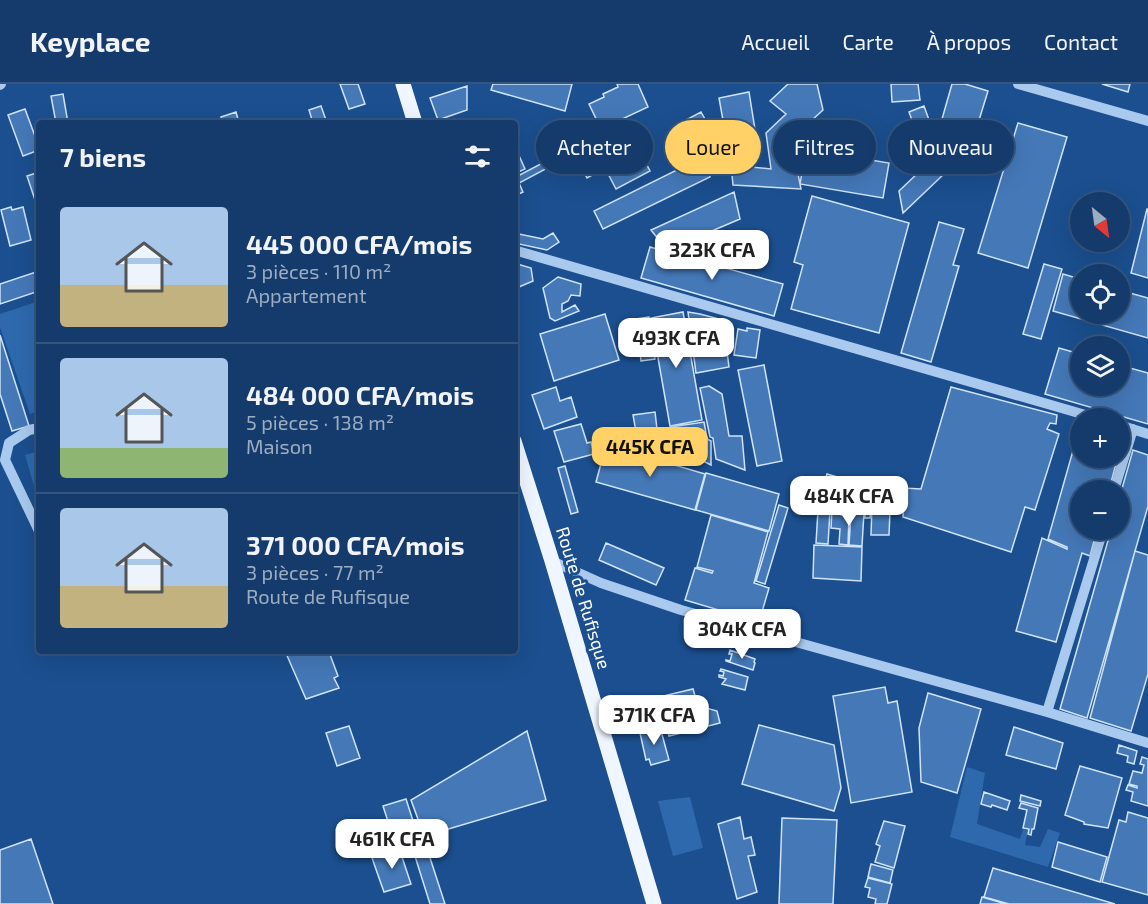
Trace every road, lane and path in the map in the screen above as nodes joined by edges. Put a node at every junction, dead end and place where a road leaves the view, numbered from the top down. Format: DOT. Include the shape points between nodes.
graph roads {
  1 [pos="403,84"];
  2 [pos="1018,84"];
  3 [pos="415,120"];
  4 [pos="1148,121"];
  5 [pos="518,251"];
  6 [pos="1070,410"];
  7 [pos="36,429"];
  8 [pos="1132,429"];
  9 [pos="1148,434"];
  10 [pos="518,454"];
  11 [pos="1117,480"];
  12 [pos="36,525"];
  13 [pos="1100,540"];
  14 [pos="552,561"];
  15 [pos="1047,712"];
  16 [pos="1148,743"];
  17 [pos="654,904"];
  1 -- 3 [label="main road"];
  2 -- 4 [label="street"];
  5 -- 6 [label="street"];
  7 -- 12 [label="street" via="9,443 5,460"];
  8 -- 9 [label="street"];
  8 -- 11 [label="street"];
  10 -- 14 [label="main road, Route de Rufisque"];
  13 -- 15 [label="street"];
  14 -- 15 [label="street" via="681,610"];
  14 -- 17 [label="main road, Route de Rufisque"];
  15 -- 16 [label="street"];
}
